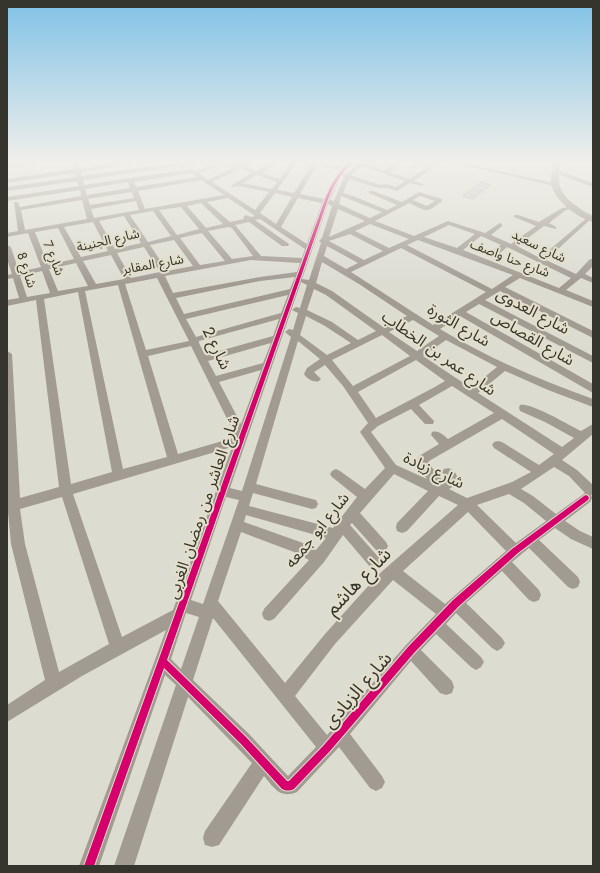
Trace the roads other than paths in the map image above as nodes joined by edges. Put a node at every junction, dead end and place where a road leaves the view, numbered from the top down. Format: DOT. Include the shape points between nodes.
graph roads {
  1 [pos="16,203"];
  2 [pos="52,203"];
  3 [pos="86,203"];
  4 [pos="116,203"];
  5 [pos="139,203"];
  6 [pos="191,203"];
  7 [pos="205,203"];
  8 [pos="236,203"];
  9 [pos="240,203"];
  10 [pos="265,203"];
  11 [pos="292,203"];
  12 [pos="333,203"];
  13 [pos="337,203"];
  14 [pos="365,203"];
  15 [pos="397,203"];
  16 [pos="419,203"];
  17 [pos="436,203"];
  18 [pos="568,203"];
  19 [pos="182,204"];
  20 [pos="402,205"];
  21 [pos="573,207"];
  22 [pos="87,208"];
  23 [pos="17,209"];
  24 [pos="155,209"];
  25 [pos="143,211"];
  26 [pos="387,212"];
  27 [pos="126,214"];
  28 [pos="258,215"];
  29 [pos="516,216"];
  30 [pos="592,218"];
  31 [pos="250,219"];
  32 [pos="523,219"];
  33 [pos="93,220"];
  34 [pos="370,221"];
  35 [pos="230,224"];
  36 [pos="541,224"];
  37 [pos="500,225"];
  38 [pos="60,226"];
  39 [pos="527,227"];
  40 [pos="277,228"];
  41 [pos="554,228"];
  42 [pos="204,230"];
  43 [pos="31,231"];
  44 [pos="350,231"];
  45 [pos="22,232"];
  46 [pos="7,235"];
  47 [pos="483,235"];
  48 [pos="176,237"];
  49 [pos="322,238"];
  50 [pos="416,238"];
  51 [pos="297,241"];
  52 [pos="146,244"];
  53 [pos="285,244"];
  54 [pos="401,245"];
  55 [pos="509,245"];
  56 [pos="7,247"];
  57 [pos="276,247"];
  58 [pos="112,251"];
  59 [pos="388,251"];
  60 [pos="458,251"];
  61 [pos="495,253"];
  62 [pos="259,258"];
  63 [pos="79,259"];
  64 [pos="593,261"];
  65 [pos="230,262"];
  66 [pos="541,262"];
  67 [pos="364,263"];
  68 [pos="45,267"];
  69 [pos="306,267"];
  70 [pos="198,268"];
  71 [pos="347,271"];
  72 [pos="17,274"];
  73 [pos="162,274"];
  74 [pos="519,275"];
  75 [pos="7,277"];
  76 [pos="578,277"];
  77 [pos="125,281"];
  78 [pos="593,281"];
  79 [pos="310,283"];
  80 [pos="93,287"];
  81 [pos="81,289"];
  82 [pos="496,289"];
  83 [pos="560,291"];
  84 [pos="55,294"];
  85 [pos="172,296"];
  86 [pos="40,297"];
  87 [pos="24,300"];
  88 [pos="479,300"];
  89 [pos="7,303"];
  90 [pos="593,304"];
  91 [pos="287,312"];
  92 [pos="302,312"];
  93 [pos="459,312"];
  94 [pos="413,316"];
  95 [pos="182,317"];
  96 [pos="433,329"];
  97 [pos="382,332"];
  98 [pos="279,333"];
  99 [pos="593,334"];
  100 [pos="295,335"];
  101 [pos="446,336"];
  102 [pos="194,341"];
  103 [pos="358,344"];
  104 [pos="7,354"];
  105 [pos="143,354"];
  106 [pos="416,356"];
  107 [pos="202,359"];
  108 [pos="327,359"];
  109 [pos="593,360"];
  110 [pos="267,365"];
  111 [pos="504,367"];
  112 [pos="213,380"];
  113 [pos="316,380"];
  114 [pos="452,381"];
  115 [pos="593,389"];
  116 [pos="350,391"];
  117 [pos="470,394"];
  118 [pos="593,403"];
  119 [pos="412,404"];
  120 [pos="524,408"];
  121 [pos="501,414"];
  122 [pos="429,421"];
  123 [pos="373,424"];
  124 [pos="593,428"];
  125 [pos="436,435"];
  126 [pos="582,437"];
  127 [pos="241,439"];
  128 [pos="447,445"];
  129 [pos="498,445"];
  130 [pos="557,457"];
  131 [pos="174,460"];
  132 [pos="392,468"];
  133 [pos="539,471"];
  134 [pos="448,472"];
  135 [pos="336,474"];
  136 [pos="119,476"];
  137 [pos="439,489"];
  138 [pos="510,489"];
  139 [pos="66,490"];
  140 [pos="223,491"];
  141 [pos="588,494"];
  142 [pos="366,497"];
  143 [pos="246,498"];
  144 [pos="467,503"];
  145 [pos="312,504"];
  146 [pos="11,507"];
  147 [pos="352,513"];
  148 [pos="554,521"];
  149 [pos="236,525"];
  150 [pos="402,527"];
  151 [pos="339,530"];
  152 [pos="530,540"];
  153 [pos="593,543"];
  154 [pos="381,546"];
  155 [pos="515,551"];
  156 [pos="319,558"];
  157 [pos="503,562"];
  158 [pos="376,564"];
  159 [pos="392,571"];
  160 [pos="573,582"];
  161 [pos="534,595"];
  162 [pos="209,607"];
  163 [pos="181,610"];
  164 [pos="446,613"];
  165 [pos="269,614"];
  166 [pos="497,643"];
  167 [pos="118,646"];
  168 [pos="411,650"];
  169 [pos="162,661"];
  170 [pos="476,662"];
  171 [pos="184,683"];
  172 [pos="54,684"];
  173 [pos="446,687"];
  174 [pos="286,695"];
  175 [pos="7,714"];
  176 [pos="339,734"];
  177 [pos="327,748"];
  178 [pos="263,762"];
  179 [pos="376,782"];
  180 [pos="212,838"];
  181 [pos="89,866"];
  182 [pos="124,866"];
  1 -- 23 [label="street"];
  2 -- 23 [label="street"];
  3 -- 22 [label="street"];
  4 -- 22 [label="street"];
  5 -- 25 [label="street"];
  6 -- 19 [label="street"];
  7 -- 35 [label="street" via="224,222"];
  8 -- 31 [label="street"];
  9 -- 28 [label="street"];
  10 -- 28 [label="street"];
  11 -- 40 [label="street"];
  12 -- 49 [label="street, شارع العاشر من رمضان الغربى"];
  13 -- 34 [label="street, شارع حنا واصف"];
  14 -- 26 [label="street"];
  15 -- 20 [label="street"];
  16 -- 17 [label="street" via="428,209"];
  18 -- 21 [label="main road"];
  19 -- 24 [label="street"];
  19 -- 42 [label="street"];
  20 -- 26 [label="street"];
  21 -- 30 [label="main road"];
  21 -- 36 [label="street" via="564,209"];
  22 -- 33 [label="street"];
  23 -- 45 [label="street"];
  24 -- 25 [label="street"];
  24 -- 48 [label="street"];
  25 -- 27 [label="street"];
  26 -- 34 [label="street"];
  27 -- 33 [label="street"];
  27 -- 52 [label="street, شارع 2"];
  28 -- 31 [label="street, شارع الجنينة"];
  28 -- 40 [label="street"];
  29 -- 32 [label="street"];
  30 -- 66 [label="street"];
  31 -- 35 [label="street, شارع الجنينة"];
  31 -- 53 [label="street"];
  32 -- 36 [label="street"];
  32 -- 39 [label="street" via="518,223"];
  33 -- 38 [label="street"];
  33 -- 58 [label="street"];
  34 -- 44 [label="street"];
  34 -- 50 [label="street, شارع حنا واصف"];
  35 -- 42 [label="street, شارع الجنينة"];
  35 -- 62 [label="street"];
  36 -- 41 [label="street"];
  36 -- 55 [label="street"];
  37 -- 47 [label="street"];
  38 -- 43 [label="street"];
  38 -- 63 [label="street"];
  40 -- 51 [label="street"];
  42 -- 48 [label="street, شارع الجنينة"];
  42 -- 65 [label="street"];
  43 -- 45 [label="street"];
  43 -- 68 [label="street, شارع 7"];
  44 -- 49 [label="street" via="332,239"];
  44 -- 59 [label="street"];
  45 -- 46 [label="street"];
  47 -- 50 [label="street, شارع سعيد" via="444,224"];
  47 -- 55 [label="street, شارع سعيد"];
  47 -- 60 [label="street"];
  48 -- 52 [label="street, شارع الجنينة"];
  48 -- 70 [label="street"];
  49 -- 67 [label="street"];
  49 -- 69 [label="street, شارع العاشر من رمضان الغربى"];
  50 -- 54 [label="street"];
  50 -- 60 [label="street, شارع حنا واصف"];
  51 -- 53 [label="street"];
  51 -- 69 [label="street"];
  52 -- 58 [label="street, شارع الجنينة"];
  52 -- 73 [label="street, شارع 2"];
  53 -- 57 [label="street"];
  54 -- 59 [label="street"];
  54 -- 82 [label="street"];
  55 -- 61 [label="street"];
  55 -- 66 [label="street, شارع سعيد"];
  56 -- 72 [label="street, شارع 8"];
  58 -- 63 [label="street, شارع الجنينة"];
  58 -- 77 [label="street"];
  59 -- 67 [label="street"];
  60 -- 74 [label="street, شارع حنا واصف"];
  62 -- 65 [label="street, شارع المقابر"];
  62 -- 69 [label="street, شارع المقابر"];
  63 -- 68 [label="street, شارع الجنينة"];
  63 -- 80 [label="street"];
  64 -- 76 [label="street"];
  65 -- 70 [label="street, شارع المقابر"];
  66 -- 76 [label="street, شارع سعيد"];
  67 -- 71 [label="street"];
  68 -- 72 [label="street, شارع الجنينة"];
  68 -- 84 [label="street, شارع 7"];
  69 -- 71 [label="street, شارع الثورة"];
  69 -- 79 [label="street"];
  69 -- 79 [label="street, شارع عمر بن الخطاب"];
  69 -- 85 [label="street"];
  69 -- 91 [label="street, شارع العاشر من رمضان الغربى"];
  69 -- 95 [label="street"];
  70 -- 73 [label="street, شارع المقابر"];
  71 -- 94 [label="street, شارع الثورة"];
  72 -- 75 [label="street, شارع الجنينة"];
  72 -- 87 [label="street, شارع 8"];
  73 -- 77 [label="street, شارع المقابر"];
  73 -- 85 [label="street, شارع 2"];
  74 -- 82 [label="street"];
  74 -- 83 [label="street, شارع حنا واصف"];
  76 -- 78 [label="street, شارع سعيد"];
  76 -- 83 [label="street"];
  77 -- 80 [label="street, شارع المقابر"];
  77 -- 105 [label="street"];
  79 -- 92 [label="street"];
  79 -- 97 [label="street, شارع عمر بن الخطاب" via="329,293"];
  80 -- 81 [label="street, شارع المقابر"];
  81 -- 84 [label="street, شارع المقابر"];
  81 -- 136 [label="street"];
  82 -- 88 [label="street"];
  82 -- 99 [label="street"];
  83 -- 90 [label="street, شارع حنا واصف"];
  84 -- 86 [label="street, شارع المقابر"];
  85 -- 95 [label="street, شارع 2"];
  86 -- 87 [label="street, شارع المقابر"];
  86 -- 139 [label="street"];
  87 -- 89 [label="street, شارع المقابر"];
  88 -- 93 [label="street"];
  88 -- 109 [label="street, شارع العدوى"];
  91 -- 92 [label="street"];
  91 -- 98 [label="street, شارع العاشر من رمضان الغربى"];
  91 -- 102 [label="street"];
  92 -- 100 [label="street"];
  92 -- 103 [label="street" via="321,319"];
  93 -- 96 [label="street"];
  93 -- 115 [label="street, شارع القصاص"];
  94 -- 96 [label="street, شارع الثورة"];
  94 -- 97 [label="street"];
  95 -- 102 [label="street, شارع 2"];
  96 -- 101 [label="street, شارع الثورة"];
  97 -- 103 [label="street"];
  97 -- 106 [label="street, شارع عمر بن الخطاب"];
  98 -- 100 [label="street"];
  98 -- 107 [label="street"];
  98 -- 110 [label="street, شارع العاشر من رمضان الغربى"];
  100 -- 108 [label="street"];
  100 -- 143 [label="street"];
  101 -- 106 [label="street"];
  101 -- 111 [label="street, شارع الثورة"];
  102 -- 105 [label="street"];
  102 -- 107 [label="street, شارع 2"];
  103 -- 108 [label="street"];
  104 -- 146 [label="street"];
  105 -- 131 [label="street"];
  106 -- 114 [label="street, شارع عمر بن الخطاب"];
  106 -- 116 [label="street"];
  107 -- 112 [label="street, شارع 2"];
  108 -- 113 [label="street" via="309,371"];
  108 -- 116 [label="street"];
  110 -- 112 [label="street"];
  110 -- 127 [label="street, شارع العاشر من رمضان الغربى"];
  111 -- 117 [label="street"];
  111 -- 118 [label="street, شارع الثورة"];
  112 -- 127 [label="street, شارع 2"];
  114 -- 117 [label="street, شارع عمر بن الخطاب"];
  114 -- 119 [label="street"];
  116 -- 123 [label="street"];
  117 -- 121 [label="street, شارع عمر بن الخطاب"];
  119 -- 122 [label="street"];
  119 -- 123 [label="street"];
  120 -- 126 [label="street"];
  121 -- 128 [label="street"];
  121 -- 130 [label="street, شارع عمر بن الخطاب"];
  123 -- 132 [label="street, شارع زيادة" via="365,432"];
  124 -- 126 [label="street"];
  125 -- 128 [label="street"];
  126 -- 130 [label="street"];
  127 -- 131 [label="street"];
  127 -- 140 [label="street, شارع العاشر من رمضان الغربى"];
  128 -- 137 [label="street" via="422,461"];
  129 -- 133 [label="street"];
  130 -- 133 [label="street"];
  130 -- 141 [label="street, شارع عمر بن الخطاب"];
  131 -- 136 [label="street"];
  132 -- 137 [label="street, شارع زيادة"];
  132 -- 142 [label="street, شارع ابو جمعه"];
  133 -- 138 [label="street"];
  134 -- 137 [label="street" via="453,481"];
  135 -- 142 [label="street"];
  136 -- 139 [label="street"];
  137 -- 144 [label="street, شارع زيادة"];
  137 -- 150 [label="street"];
  138 -- 144 [label="street"];
  138 -- 148 [label="street" via="531,501"];
  139 -- 146 [label="street"];
  139 -- 167 [label="street"];
  140 -- 143 [label="street"];
  140 -- 163 [label="street, شارع العاشر من رمضان الغربى"];
  141 -- 148 [label="street, شارع الزيادى"];
  142 -- 147 [label="street, شارع ابو جمعه"];
  143 -- 145 [label="street" via="278,496"];
  143 -- 149 [label="street"];
  143 -- 151 [label="street"];
  144 -- 155 [label="street, شارع زيادة"];
  144 -- 159 [label="street, شارع هاشم"];
  146 -- 172 [label="street"];
  147 -- 151 [label="street, شارع ابو جمعه"];
  147 -- 154 [label="street"];
  148 -- 152 [label="street, شارع الزيادى"];
  148 -- 153 [label="street" via="574,536"];
  149 -- 156 [label="street"];
  149 -- 162 [label="street"];
  151 -- 156 [label="street, شارع ابو جمعه"];
  151 -- 158 [label="street"];
  152 -- 155 [label="street, شارع الزيادى"];
  152 -- 160 [label="street"];
  155 -- 157 [label="street, شارع الزيادى"];
  156 -- 165 [label="street, شارع ابو جمعه"];
  157 -- 161 [label="street"];
  157 -- 164 [label="street, شارع الزيادى"];
  159 -- 164 [label="street"];
  159 -- 174 [label="street, شارع هاشم" via="330,639"];
  162 -- 163 [label="street"];
  162 -- 171 [label="street"];
  162 -- 174 [label="street"];
  163 -- 167 [label="street"];
  163 -- 169 [label="street, شارع العاشر من رمضان الغربى"];
  164 -- 166 [label="street"];
  164 -- 168 [label="street, شارع الزيادى"];
  164 -- 170 [label="street"];
  167 -- 172 [label="street"];
  168 -- 173 [label="street"];
  168 -- 176 [label="street, شارع الزيادى"];
  169 -- 171 [label="street, شارع الزيادى"];
  169 -- 181 [label="street, شارع العاشر من رمضان الغربى"];
  171 -- 178 [label="street, شارع الزيادى"];
  171 -- 182 [label="street"];
  172 -- 175 [label="street"];
  174 -- 177 [label="street"];
  176 -- 177 [label="street, شارع الزيادى"];
  176 -- 179 [label="street"];
  177 -- 178 [label="street, شارع الزيادى" via="291,786 285,786"];
  178 -- 180 [label="street"];
}
